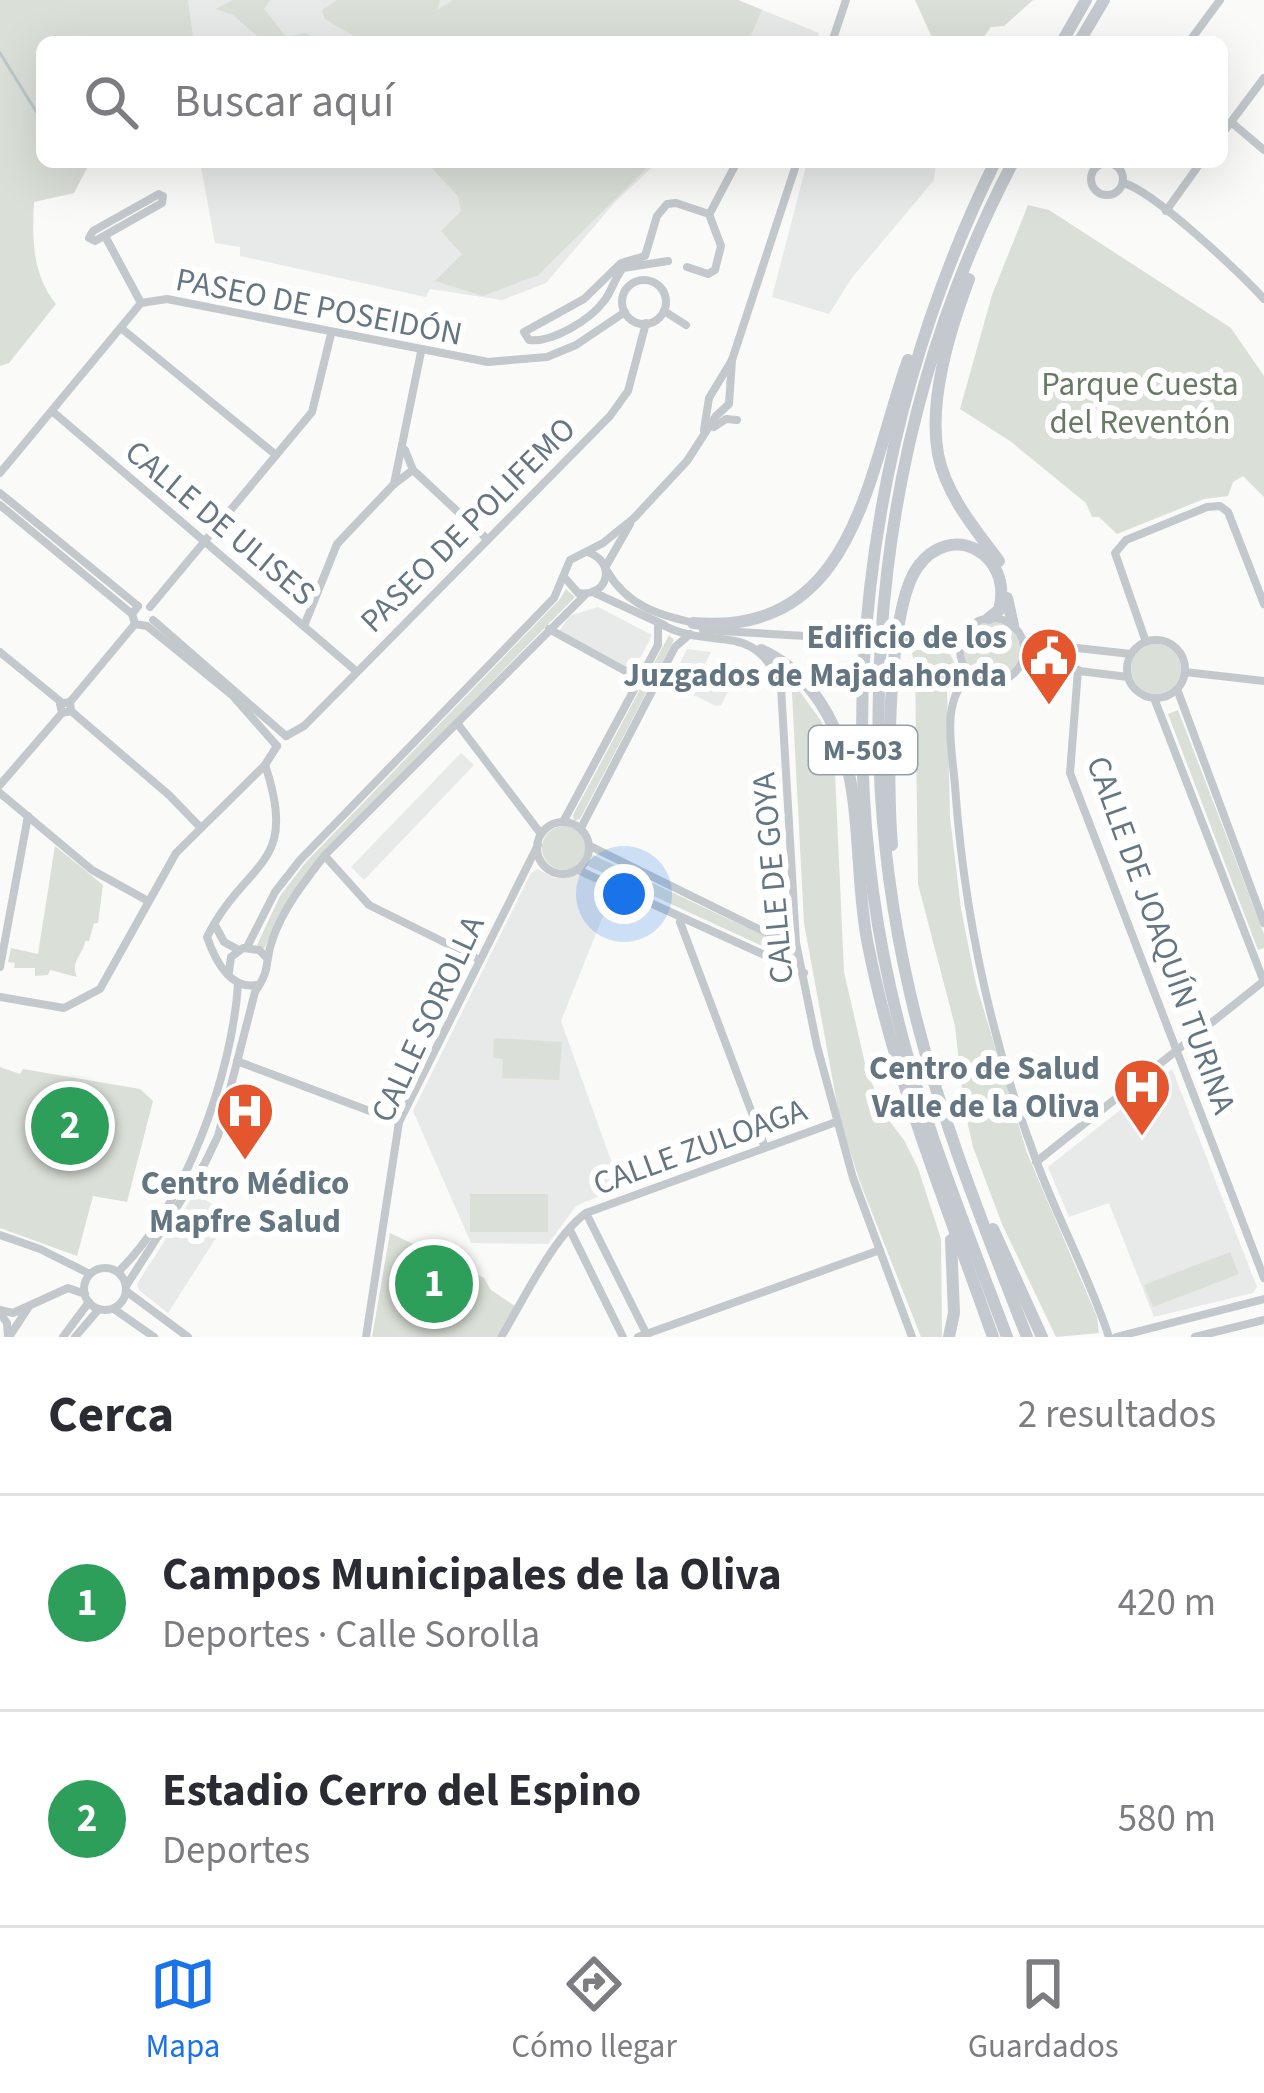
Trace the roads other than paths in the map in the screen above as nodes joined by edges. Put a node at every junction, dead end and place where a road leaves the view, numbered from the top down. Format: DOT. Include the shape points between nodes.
graph roads {
  1 [pos="846,0"];
  2 [pos="1086,0"];
  3 [pos="1104,0"];
  4 [pos="1220,0"];
  5 [pos="834,36"];
  6 [pos="1065,36"];
  7 [pos="1083,36"];
  8 [pos="1193,36"];
  9 [pos="1264,78"];
  10 [pos="1231,122"];
  11 [pos="1228,126"];
  12 [pos="1264,150"];
  13 [pos="734,168"];
  14 [pos="794,168"];
  15 [pos="992,168"];
  16 [pos="1010,168"];
  17 [pos="1095,168"];
  18 [pos="1116,168"];
  19 [pos="1197,168"];
  20 [pos="1123,183"];
  21 [pos="994,200"];
  22 [pos="1166,211"];
  23 [pos="709,214"];
  24 [pos="106,236"];
  25 [pos="645,256"];
  26 [pos="687,267"];
  27 [pos="940,287"];
  28 [pos="1264,299"];
  29 [pos="141,303"];
  30 [pos="664,311"];
  31 [pos="625,312"];
  32 [pos="646,323"];
  33 [pos="686,325"];
  34 [pos="121,328"];
  35 [pos="332,333"];
  36 [pos="421,352"];
  37 [pos="732,360"];
  38 [pos="715,391"];
  39 [pos="729,397"];
  40 [pos="710,405"];
  41 [pos="52,411"];
  42 [pos="722,411"];
  43 [pos="403,442"];
  44 [pos="701,442"];
  45 [pos="277,455"];
  46 [pos="413,470"];
  47 [pos="0,473"];
  48 [pos="394,484"];
  49 [pos="0,493"];
  50 [pos="0,506"];
  51 [pos="634,518"];
  52 [pos="487,539"];
  53 [pos="206,542"];
  54 [pos="585,552"];
  55 [pos="606,568"];
  56 [pos="565,577"];
  57 [pos="590,594"];
  58 [pos="1264,604"];
  59 [pos="150,607"];
  60 [pos="135,615"];
  61 [pos="989,618"];
  62 [pos="150,623"];
  63 [pos="660,624"];
  64 [pos="1012,625"];
  65 [pos="304,626"];
  66 [pos="692,628"];
  67 [pos="549,629"];
  68 [pos="726,630"];
  69 [pos="965,633"];
  70 [pos="1024,642"];
  71 [pos="1146,642"];
  72 [pos="944,644"];
  73 [pos="761,650"];
  74 [pos="0,652"];
  75 [pos="1131,654"];
  76 [pos="652,656"];
  77 [pos="961,656"];
  78 [pos="666,664"];
  79 [pos="1022,664"];
  80 [pos="1078,670"];
  81 [pos="356,671"];
  82 [pos="1185,672"];
  83 [pos="970,674"];
  84 [pos="1129,677"];
  85 [pos="640,679"];
  86 [pos="1264,681"];
  87 [pos="1177,689"];
  88 [pos="1154,698"];
  89 [pos="66,707"];
  90 [pos="457,723"];
  91 [pos="280,739"];
  92 [pos="265,765"];
  93 [pos="0,789"];
  94 [pos="28,816"];
  95 [pos="563,822"];
  96 [pos="201,828"];
  97 [pos="581,828"];
  98 [pos="541,834"];
  99 [pos="538,845"];
  100 [pos="590,846"];
  101 [pos="325,855"];
  102 [pos="543,863"];
  103 [pos="526,867"];
  104 [pos="578,870"];
  105 [pos="872,879"];
  106 [pos="148,901"];
  107 [pos="894,912"];
  108 [pos="216,919"];
  109 [pos="680,922"];
  110 [pos="1264,923"];
  111 [pos="796,943"];
  112 [pos="243,948"];
  113 [pos="267,958"];
  114 [pos="480,960"];
  115 [pos="0,967"];
  116 [pos="229,973"];
  117 [pos="804,973"];
  118 [pos="1264,982"];
  119 [pos="238,984"];
  120 [pos="260,984"];
  121 [pos="0,997"];
  122 [pos="887,1030"];
  123 [pos="1177,1051"];
  124 [pos="237,1061"];
  125 [pos="939,1101"];
  126 [pos="399,1122"];
  127 [pos="836,1122"];
  128 [pos="764,1145"];
  129 [pos="1036,1162"];
  130 [pos="586,1214"];
  131 [pos="949,1221"];
  132 [pos="570,1230"];
  133 [pos="0,1234"];
  134 [pos="880,1250"];
  135 [pos="118,1272"];
  136 [pos="90,1274"];
  137 [pos="1264,1278"];
  138 [pos="126,1288"];
  139 [pos="87,1298"];
  140 [pos="1264,1299"];
  141 [pos="29,1307"];
  142 [pos="112,1308"];
  143 [pos="99,1309"];
  144 [pos="0,1311"];
  145 [pos="1264,1320"];
  146 [pos="644,1336"];
  147 [pos="1116,1336"];
  148 [pos="9,1337"];
  149 [pos="63,1337"];
  150 [pos="75,1337"];
  151 [pos="154,1337"];
  152 [pos="188,1337"];
  153 [pos="366,1337"];
  154 [pos="501,1337"];
  155 [pos="623,1337"];
  156 [pos="912,1337"];
  157 [pos="949,1337"];
  158 [pos="993,1337"];
  159 [pos="1007,1337"];
  160 [pos="1027,1337"];
  161 [pos="1042,1337"];
  162 [pos="1195,1337"];
  1 -- 5 [label="street"];
  2 -- 6 [label="highway"];
  3 -- 7 [label="highway"];
  4 -- 8 [label="street"];
  9 -- 10 [label="street"];
  10 -- 11 [label="street"];
  10 -- 12 [label="street"];
  13 -- 23 [label="street"];
  14 -- 37 [label="street"];
  15 -- 27 [label="highway, M-503"];
  16 -- 21 [label="highway, M-503"];
  17 -- 20 [label="street" via="1094,188 1107,196"];
  18 -- 20 [label="street"];
  19 -- 22 [label="street"];
  20 -- 22 [label="street"];
  21 -- 64 [label="highway" via="935,415 946,478 1000,562"];
  21 -- 107 [label="highway, M-503" via="932,360 887,568 877,711"];
  22 -- 28 [label="street"];
  23 -- 25 [label="street" via="667,204"];
  23 -- 26 [label="street" via="721,246 715,270"];
  24 -- 24 [label="street" via="162,203 163,196 89,238"];
  24 -- 29 [label="street"];
  25 -- 25 [label="street" via="664,260 623,268 599,307 529,340 524,332 584,299 621,263"];
  27 -- 66 [label="highway, M-503" via="834,564 769,615"];
  27 -- 105 [label="highway, M-503" via="901,415 872,563 862,710"];
  29 -- 34 [label="street, PASEO DE POSEIDÓN"];
  29 -- 35 [label="street, PASEO DE POSEIDÓN" via="167,299"];
  30 -- 31 [label="street" via="660,286 644,280 628,287"];
  30 -- 32 [label="street"];
  30 -- 33 [label="street"];
  31 -- 32 [label="street"];
  31 -- 36 [label="street, PASEO DE POSEIDÓN" via="547,357 488,362"];
  32 -- 52 [label="street, PASEO DE POLIFEMO" via="620,403"];
  34 -- 41 [label="street, PASEO DE POSEIDÓN"];
  34 -- 45 [label="street"];
  35 -- 36 [label="street, PASEO DE POSEIDÓN"];
  35 -- 45 [label="street" via="312,412"];
  36 -- 43 [label="street"];
  37 -- 38 [label="street"];
  37 -- 39 [label="street"];
  38 -- 39 [label="street"];
  38 -- 40 [label="street"];
  39 -- 42 [label="street"];
  40 -- 42 [label="street"];
  40 -- 44 [label="street"];
  41 -- 47 [label="street, PASEO DE POSEIDÓN"];
  41 -- 53 [label="street, CALLE DE ULISES"];
  42 -- 44 [label="street"];
  42 -- 44 [label="street" via="737,420 717,423"];
  43 -- 46 [label="street"];
  43 -- 48 [label="street"];
  44 -- 51 [label="street"];
  45 -- 53 [label="street"];
  46 -- 48 [label="street"];
  46 -- 52 [label="street"];
  48 -- 65 [label="street" via="337,544"];
  49 -- 60 [label="street"];
  50 -- 60 [label="street"];
  51 -- 54 [label="street"];
  51 -- 55 [label="street"];
  52 -- 81 [label="street, PASEO DE POLIFEMO"];
  53 -- 59 [label="street"];
  53 -- 65 [label="street, CALLE DE ULISES"];
  54 -- 55 [label="street"];
  54 -- 56 [label="street" via="570,560"];
  55 -- 57 [label="street" via="604,584"];
  55 -- 66 [label="street" via="629,599"];
  56 -- 57 [label="street"];
  56 -- 112 [label="street" via="554,598 300,860"];
  57 -- 63 [label="street"];
  57 -- 67 [label="street"];
  58 -- 71 [label="street" via="1228,512 1207,507 1117,548 1114,560"];
  59 -- 60 [label="street"];
  59 -- 62 [label="street"];
  60 -- 62 [label="street"];
  60 -- 89 [label="street"];
  61 -- 64 [label="street"];
  61 -- 69 [label="street"];
  61 -- 107 [label="highway" via="999,610 1003,585 994,564 973,548 931,552 908,583 890,752"];
  62 -- 91 [label="street" via="238,689"];
  63 -- 66 [label="street"];
  63 -- 68 [label="street"];
  63 -- 76 [label="street"];
  64 -- 70 [label="street"];
  65 -- 81 [label="street, CALLE DE ULISES"];
  66 -- 68 [label="street"];
  66 -- 73 [label="street"];
  66 -- 78 [label="street"];
  67 -- 85 [label="street"];
  67 -- 90 [label="street"];
  68 -- 72 [label="street"];
  69 -- 72 [label="street"];
  69 -- 77 [label="street"];
  70 -- 75 [label="street"];
  70 -- 79 [label="street"];
  71 -- 75 [label="street"];
  71 -- 82 [label="street" via="1174,646"];
  72 -- 77 [label="street"];
  73 -- 111 [label="street, CALLE DE GOYA" via="781,686"];
  73 -- 122 [label="highway" via="796,671 843,749 866,940"];
  74 -- 89 [label="street"];
  75 -- 84 [label="street"];
  76 -- 78 [label="street"];
  76 -- 85 [label="street"];
  77 -- 83 [label="street"];
  78 -- 97 [label="street"];
  79 -- 80 [label="street"];
  79 -- 83 [label="street" via="998,682"];
  80 -- 84 [label="street"];
  80 -- 123 [label="street, CALLE DE JOAQUÍN TURINA" via="1070,773"];
  81 -- 91 [label="street, PASEO DE POLIFEMO" via="304,726"];
  82 -- 86 [label="street"];
  82 -- 87 [label="street"];
  83 -- 129 [label="street" via="951,708 970,921"];
  84 -- 88 [label="street"];
  85 -- 95 [label="street"];
  87 -- 88 [label="street"];
  87 -- 110 [label="street"];
  88 -- 118 [label="street"];
  89 -- 93 [label="street"];
  89 -- 96 [label="street"];
  90 -- 98 [label="street"];
  90 -- 101 [label="street"];
  91 -- 92 [label="street, PASEO DE POLIFEMO"];
  92 -- 96 [label="street, PASEO DE POLIFEMO"];
  92 -- 108 [label="street" via="277,838"];
  93 -- 94 [label="street"];
  94 -- 106 [label="street" via="92,870"];
  94 -- 115 [label="street"];
  95 -- 97 [label="street"];
  95 -- 98 [label="street"];
  96 -- 106 [label="street, PASEO DE POLIFEMO"];
  97 -- 100 [label="street"];
  98 -- 99 [label="street"];
  99 -- 102 [label="street"];
  99 -- 103 [label="street, CALLE SOROLLA"];
  100 -- 104 [label="street"];
  100 -- 111 [label="street"];
  101 -- 113 [label="street"];
  101 -- 114 [label="street" via="369,905"];
  102 -- 103 [label="street"];
  102 -- 104 [label="street" via="561,874"];
  103 -- 114 [label="street, CALLE SOROLLA"];
  104 -- 117 [label="street"];
  105 -- 122 [label="highway" via="869,912"];
  105 -- 159 [label="highway, M-503" via="915,1083"];
  106 -- 121 [label="street, PASEO DE POLIFEMO" via="91,997 64,1008"];
  107 -- 125 [label="highway, M-503"];
  108 -- 112 [label="street" via="229,946"];
  108 -- 116 [label="street" via="207,937"];
  109 -- 128 [label="street"];
  111 -- 117 [label="street, CALLE DE GOYA"];
  112 -- 113 [label="street"];
  112 -- 116 [label="street"];
  113 -- 120 [label="street"];
  114 -- 126 [label="street, CALLE SOROLLA"];
  116 -- 119 [label="street"];
  117 -- 127 [label="street, CALLE DE GOYA"];
  118 -- 123 [label="street"];
  119 -- 120 [label="street"];
  119 -- 135 [label="street" via="205,1132"];
  120 -- 124 [label="street"];
  122 -- 131 [label="highway"];
  123 -- 129 [label="street"];
  123 -- 137 [label="street, CALLE DE JOAQUÍN TURINA"];
  124 -- 126 [label="street"];
  124 -- 138 [label="street" via="210,1154"];
  125 -- 160 [label="highway, M-503"];
  125 -- 161 [label="highway"];
  126 -- 153 [label="street, CALLE SOROLLA"];
  127 -- 130 [label="street, CALLE ZULOAGA"];
  127 -- 134 [label="street, CALLE DE GOYA"];
  129 -- 147 [label="street"];
  130 -- 132 [label="street, CALLE ZULOAGA"];
  130 -- 146 [label="street"];
  131 -- 157 [label="highway"];
  131 -- 158 [label="highway"];
  132 -- 154 [label="street, CALLE ZULOAGA"];
  132 -- 155 [label="street"];
  133 -- 136 [label="street"];
  134 -- 146 [label="street"];
  134 -- 156 [label="street, CALLE DE GOYA"];
  135 -- 136 [label="street"];
  135 -- 138 [label="street"];
  136 -- 139 [label="street"];
  138 -- 142 [label="street"];
  138 -- 152 [label="street"];
  139 -- 141 [label="street" via="68,1288"];
  139 -- 143 [label="street"];
  139 -- 149 [label="street"];
  140 -- 147 [label="street"];
  141 -- 144 [label="street"];
  141 -- 148 [label="street"];
  142 -- 143 [label="street"];
  142 -- 151 [label="street"];
  143 -- 150 [label="street"];
  144 -- 148 [label="street"];
  145 -- 162 [label="street"];
}
